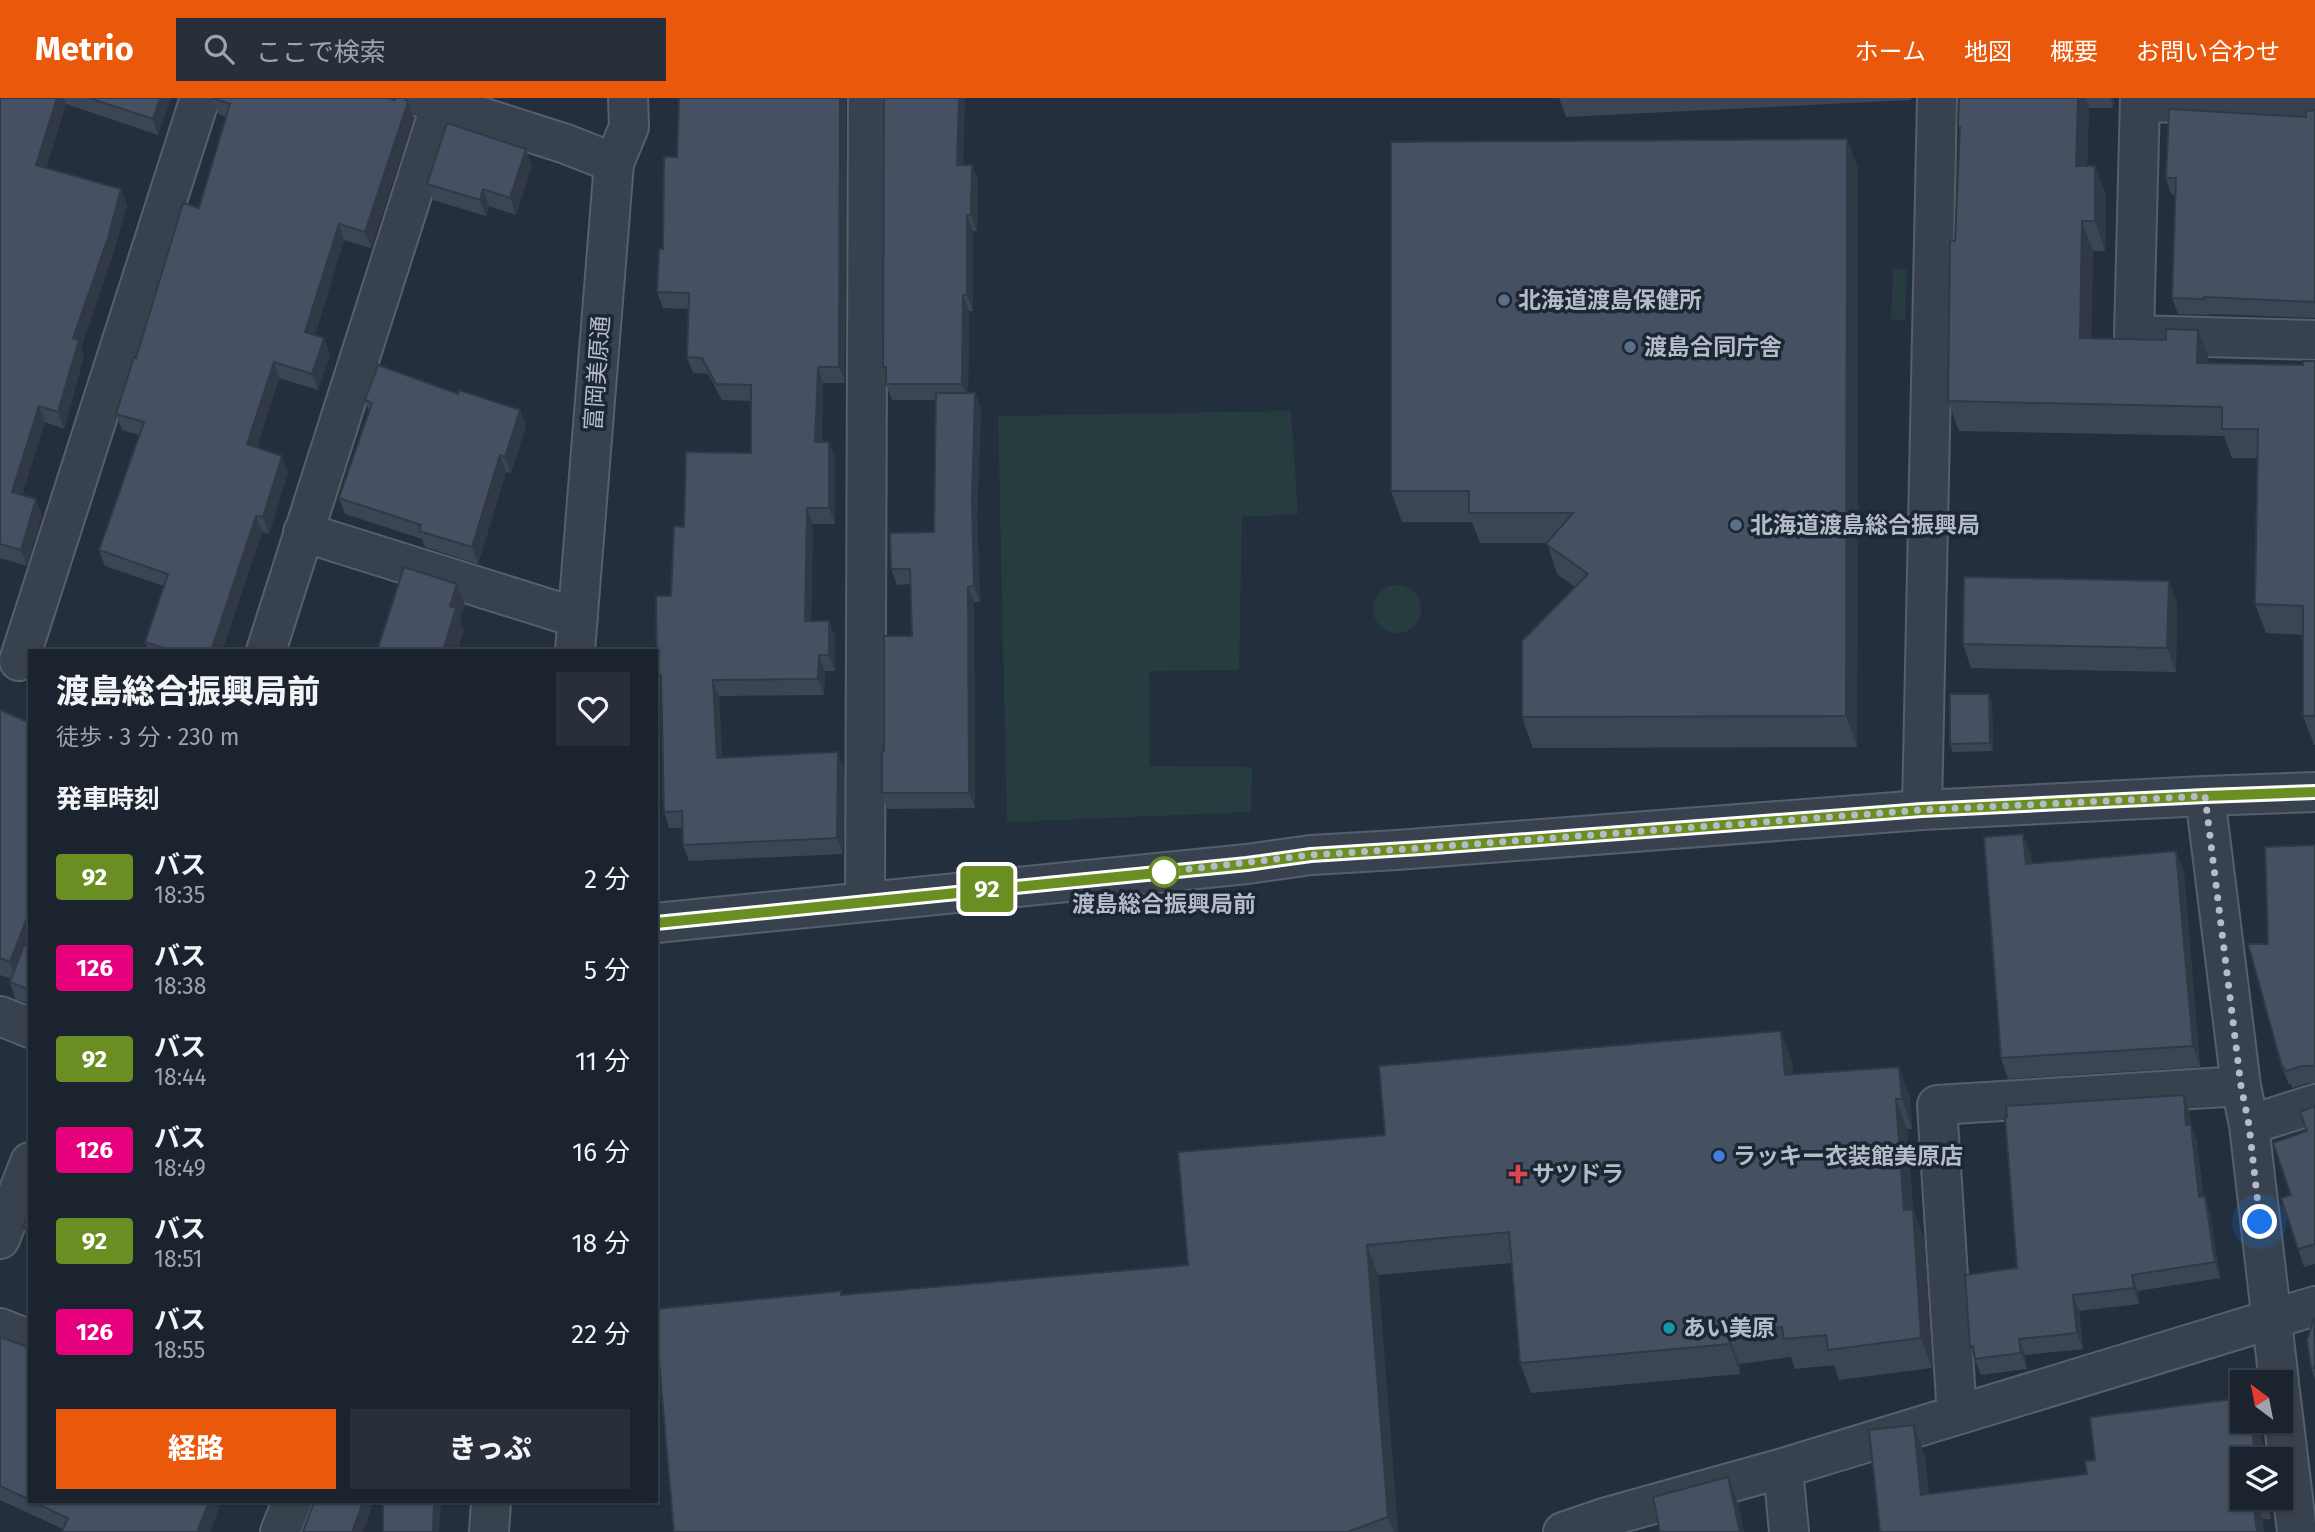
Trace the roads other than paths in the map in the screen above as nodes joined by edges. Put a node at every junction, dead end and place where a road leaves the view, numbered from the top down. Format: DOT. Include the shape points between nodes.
graph roads {
  1 [pos="200,98"];
  2 [pos="628,98"];
  3 [pos="868,98"];
  4 [pos="1937,98"];
  5 [pos="2140,100"];
  6 [pos="432,101"];
  7 [pos="2315,106"];
  8 [pos="614,163"];
  9 [pos="2315,340"];
  10 [pos="303,532"];
  11 [pos="577,634"];
  12 [pos="267,649"];
  13 [pos="16,660"];
  14 [pos="2315,792"];
  15 [pos="2205,796"];
  16 [pos="1922,810"];
  17 [pos="865,901"];
  18 [pos="658,923"];
  19 [pos="0,1016"];
  20 [pos="28,1027"];
  21 [pos="2241,1086"];
  22 [pos="2315,1104"];
  23 [pos="2249,1125"];
  24 [pos="28,1167"];
  25 [pos="0,1239"];
  26 [pos="2315,1306"];
  27 [pos="2272,1320"];
  28 [pos="0,1328"];
  29 [pos="28,1339"];
  30 [pos="2278,1370"];
  31 [pos="1957,1415"];
  32 [pos="2285,1433"];
  33 [pos="1783,1468"];
  34 [pos="292,1503"];
  35 [pos="491,1503"];
  36 [pos="280,1532"];
  37 [pos="489,1532"];
  38 [pos="1563,1532"];
  39 [pos="1789,1532"];
  40 [pos="2297,1532"];
  1 -- 13 [label="street"];
  2 -- 8 [label="street, 富岡美原通" via="629,127"];
  3 -- 17 [label="street"];
  4 -- 16 [label="street"];
  5 -- 7 [label="street"];
  5 -- 9 [label="street" via="2134,335"];
  6 -- 8 [label="street"];
  6 -- 10 [label="street"];
  8 -- 11 [label="street, 富岡美原通"];
  10 -- 11 [label="street"];
  10 -- 12 [label="street"];
  14 -- 15 [label="street"];
  15 -- 16 [label="street"];
  15 -- 21 [label="street"];
  16 -- 17 [label="street" via="1311,855"];
  17 -- 18 [label="street"];
  19 -- 20 [label="street"];
  21 -- 23 [label="street"];
  21 -- 31 [label="street" via="1937,1105"];
  22 -- 23 [label="street"];
  23 -- 27 [label="street"];
  24 -- 25 [label="street"];
  26 -- 27 [label="street"];
  27 -- 30 [label="street"];
  27 -- 31 [label="street"];
  28 -- 29 [label="street"];
  31 -- 33 [label="street"];
  32 -- 40 [label="street"];
  33 -- 38 [label="street"];
  33 -- 39 [label="street"];
  34 -- 36 [label="street"];
  35 -- 37 [label="street"];
}
